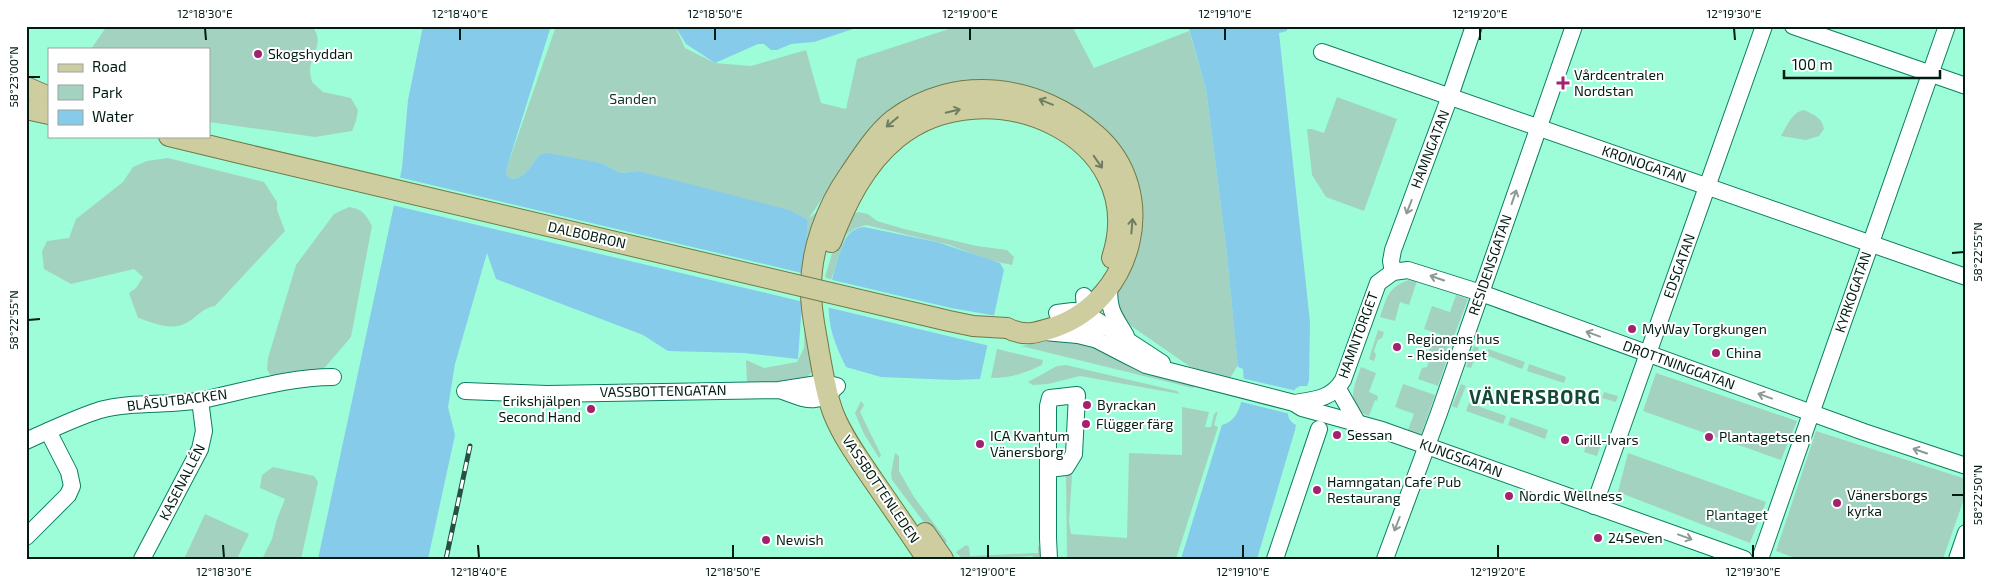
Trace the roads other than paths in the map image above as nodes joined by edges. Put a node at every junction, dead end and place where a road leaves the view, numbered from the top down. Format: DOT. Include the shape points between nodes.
graph roads {
  1 [pos="1474,26"];
  2 [pos="1574,26"];
  3 [pos="1764,26"];
  4 [pos="1794,26"];
  5 [pos="1947,26"];
  6 [pos="1322,52"];
  7 [pos="1930,74"];
  8 [pos="26,86"];
  9 [pos="1966,86"];
  10 [pos="1450,96"];
  11 [pos="48,97"];
  12 [pos="26,109"];
  13 [pos="48,114"];
  14 [pos="1538,126"];
  15 [pos="177,138"];
  16 [pos="1707,186"];
  17 [pos="1870,243"];
  18 [pos="1393,272"];
  19 [pos="1966,277"];
  20 [pos="1108,287"];
  21 [pos="1481,293"];
  22 [pos="1084,304"];
  23 [pos="1007,328"];
  24 [pos="1042,331"];
  25 [pos="1099,340"];
  26 [pos="1130,342"];
  27 [pos="1647,354"];
  28 [pos="1177,372"];
  29 [pos="333,377"];
  30 [pos="830,388"];
  31 [pos="1338,389"];
  32 [pos="465,391"];
  33 [pos="200,400"];
  34 [pos="1294,402"];
  35 [pos="1811,412"];
  36 [pos="1357,422"];
  37 [pos="1319,429"];
  38 [pos="48,431"];
  39 [pos="26,442"];
  40 [pos="1427,446"];
  41 [pos="1966,466"];
  42 [pos="1048,469"];
  43 [pos="1594,506"];
  44 [pos="1966,534"];
  45 [pos="26,537"];
  46 [pos="142,559"];
  47 [pos="927,559"];
  48 [pos="943,559"];
  49 [pos="1049,559"];
  50 [pos="1275,559"];
  51 [pos="1385,559"];
  52 [pos="1744,559"];
  53 [pos="1760,559"];
  54 [pos="1958,559"];
  1 -- 10 [label="street, HAMNGATAN"];
  2 -- 14 [label="street, RESIDENSGATAN"];
  3 -- 16 [label="street, EDSGATAN"];
  4 -- 7 [label="street"];
  5 -- 7 [label="street, KYRKOGATAN"];
  6 -- 10 [label="street, KRONOGATAN"];
  7 -- 9 [label="street"];
  7 -- 17 [label="street, KYRKOGATAN"];
  8 -- 11 [label="main road"];
  10 -- 14 [label="street, KRONOGATAN"];
  10 -- 18 [label="street, HAMNGATAN, one-way" via="1393,250"];
  12 -- 13 [label="main road"];
  14 -- 16 [label="street, KRONOGATAN"];
  21 -- 14 [label="street, RESIDENSGATAN, one-way"];
  15 -- 23 [label="main road, DALBOBRON, bridge" via="949,321"];
  16 -- 17 [label="street, KRONOGATAN"];
  16 -- 27 [label="street, EDSGATAN"];
  17 -- 19 [label="street, KRONOGATAN"];
  17 -- 35 [label="street, KYRKOGATAN"];
  21 -- 18 [label="street, DROTTNINGGATAN, one-way" via="1420,272 1401,269"];
  18 -- 31 [label="street, HAMNTORGET" via="1378,283 1373,293"];
  20 -- 22 [label="main road, VASSBOTTENLEDEN"];
  20 -- 26 [label="street" via="1112,315"];
  20 -- 30 [label="main road, VASSBOTTENLEDEN, one-way" via="1118,275 1129,248 1133,212 1121,168 1101,139 1070,114 1032,97 987,90 962,91 935,98 888,125 857,162 827,215 816,252 811,291 812,311"];
  27 -- 21 [label="street, DROTTNINGGATAN, one-way"];
  21 -- 40 [label="street, RESIDENSGATAN"];
  22 -- 23 [label="main road"];
  22 -- 24 [label="main road" via="1073,319"];
  22 -- 25 [label="street" via="1086,326"];
  22 -- 26 [label="street"];
  30 -- 22 [label="main road, VASSBOTTENLEDEN, one-way" via="819,292 826,258 839,222 873,161 898,137 929,119 964,109 1017,111 1051,123 1093,156 1114,198 1117,238 1106,271"];
  23 -- 24 [label="main road" via="1020,334"];
  24 -- 25 [label="street"];
  25 -- 28 [label="street" via="1146,365"];
  26 -- 28 [label="street"];
  35 -- 27 [label="street, DROTTNINGGATAN, one-way"];
  27 -- 43 [label="street, EDSGATAN"];
  28 -- 34 [label="street"];
  29 -- 33 [label="street, BLÅSUTBACKEN" via="288,381"];
  30 -- 32 [label="street, VASSBOTTENGATAN" via="548,394"];
  30 -- 47 [label="main road, VASSBOTTENLEDEN" via="834,415 849,444"];
  30 -- 48 [label="main road, VASSBOTTENLEDEN"];
  31 -- 34 [label="street, HAMNTORGET" via="1317,400"];
  31 -- 36 [label="street"];
  33 -- 38 [label="street, BLÅSUTBACKEN" via="100,410"];
  33 -- 46 [label="street, KASENALLÉN" via="204,431 200,449"];
  34 -- 36 [label="street, KUNGSGATAN" via="1302,408"];
  41 -- 35 [label="street, DROTTNINGGATAN, one-way"];
  35 -- 53 [label="street, KYRKOGATAN"];
  36 -- 40 [label="street, KUNGSGATAN"];
  37 -- 50 [label="street"];
  38 -- 39 [label="street, BLÅSUTBACKEN"];
  38 -- 45 [label="street" via="69,472 72,486 68,495"];
  40 -- 43 [label="street, KUNGSGATAN"];
  40 -- 51 [label="street, RESIDENSGATAN, one-way"];
  42 -- 42 [label="street" via="1066,467 1074,454 1077,395 1050,398"];
  42 -- 49 [label="street"];
  43 -- 52 [label="street, KUNGSGATAN, one-way"];
  44 -- 54 [label="street"];
}
